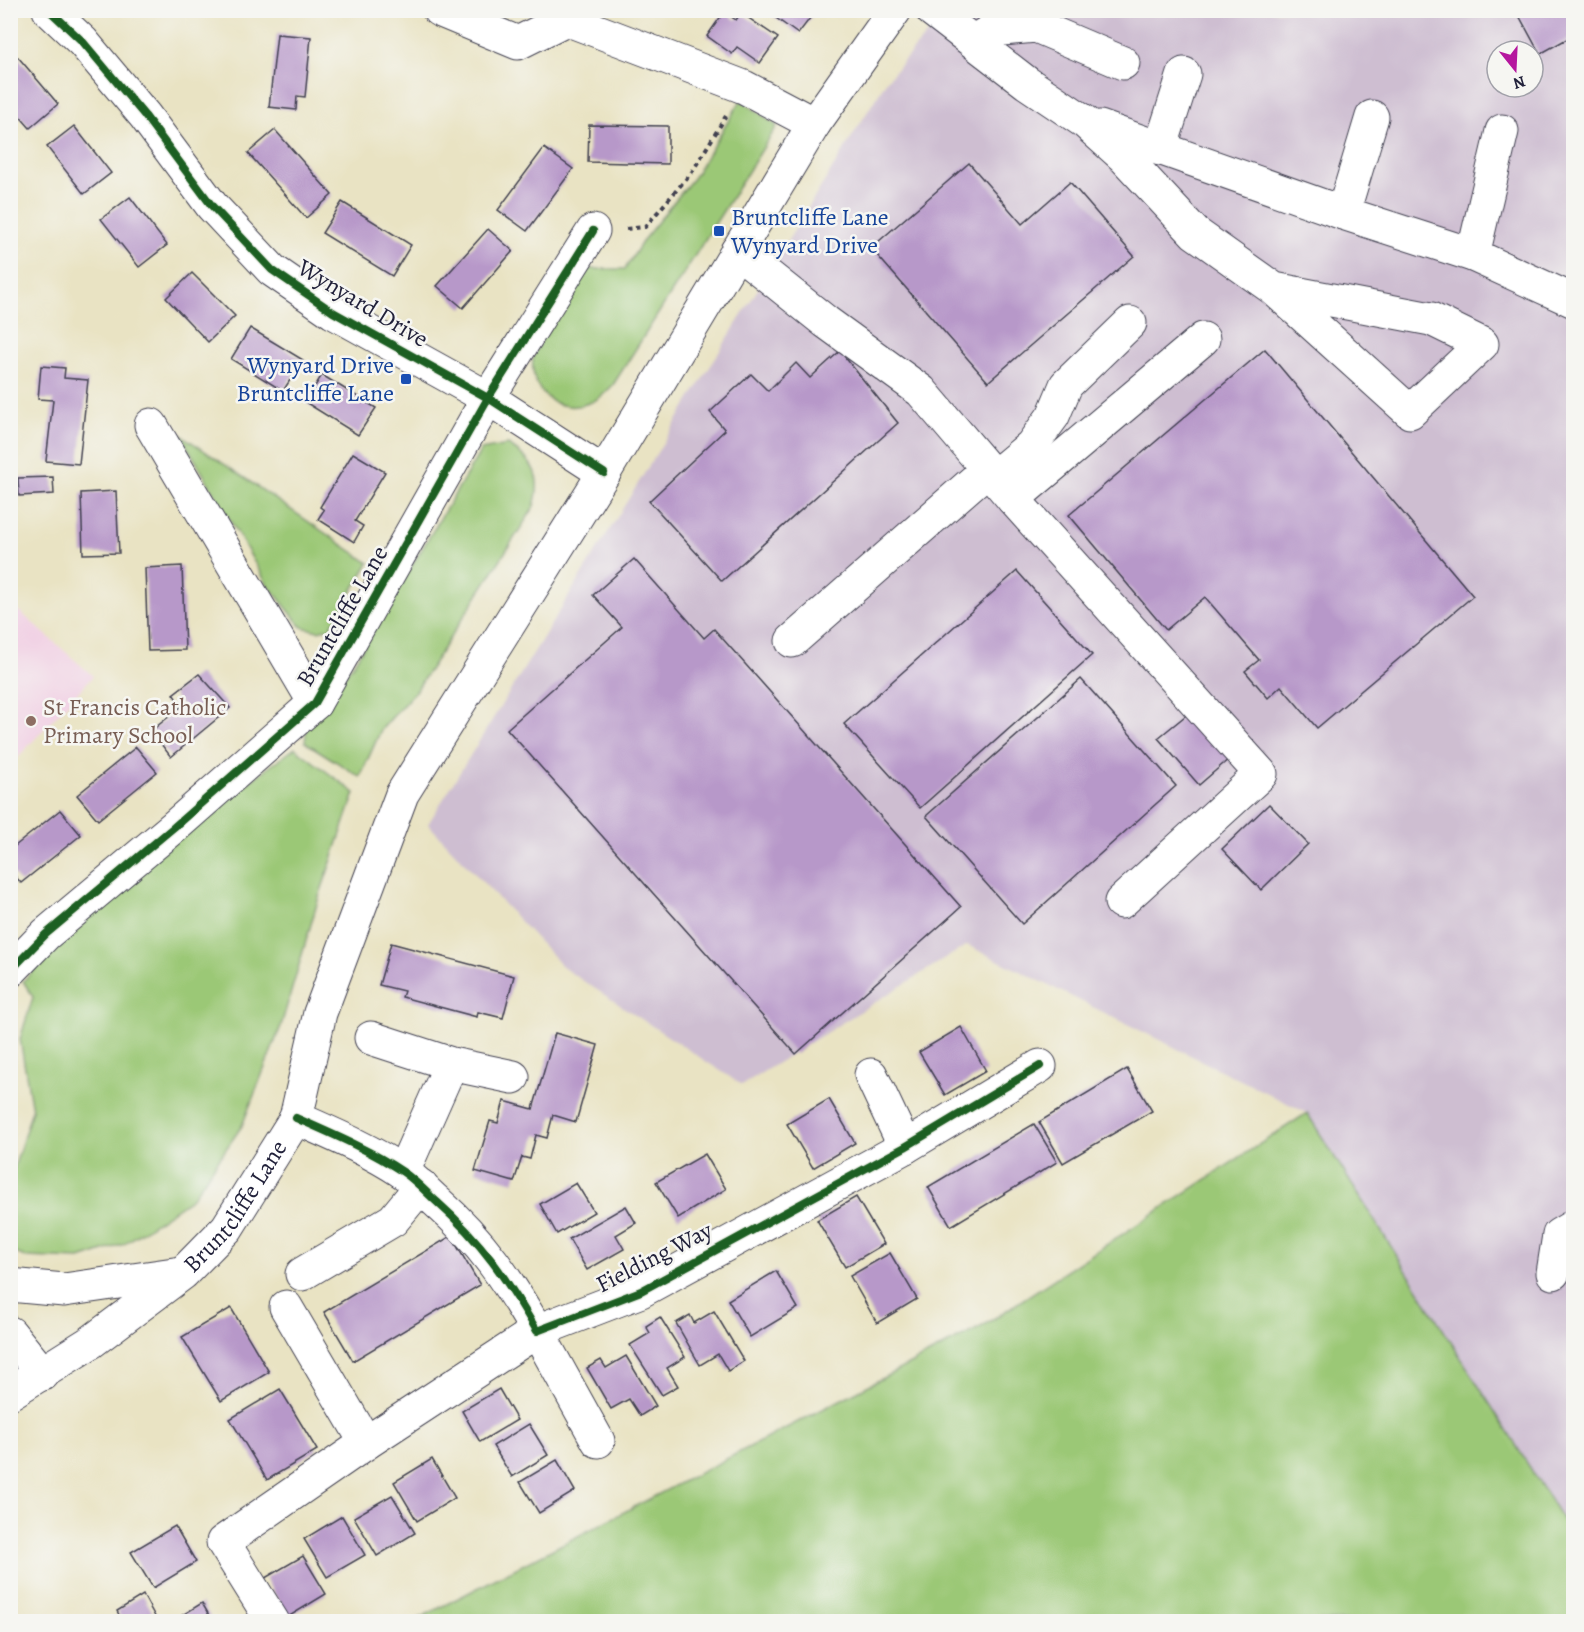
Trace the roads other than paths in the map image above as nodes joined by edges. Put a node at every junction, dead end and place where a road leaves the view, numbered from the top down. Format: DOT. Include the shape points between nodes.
graph roads {
  1 [pos="49,10"];
  2 [pos="438,10"];
  3 [pos="895,10"];
  4 [pos="932,10"];
  5 [pos="974,40"];
  6 [pos="1123,63"];
  7 [pos="1185,74"];
  8 [pos="1372,117"];
  9 [pos="1084,122"];
  10 [pos="814,124"];
  11 [pos="1502,131"];
  12 [pos="1160,149"];
  13 [pos="1343,213"];
  14 [pos="593,231"];
  15 [pos="737,251"];
  16 [pos="1473,255"];
  17 [pos="1274,289"];
  18 [pos="1571,292"];
  19 [pos="1130,323"];
  20 [pos="1203,339"];
  21 [pos="488,398"];
  22 [pos="150,424"];
  23 [pos="604,473"];
  24 [pos="999,482"];
  25 [pos="792,641"];
  26 [pos="315,704"];
  27 [pos="1122,902"];
  28 [pos="10,971"];
  29 [pos="371,1038"];
  30 [pos="451,1064"];
  31 [pos="1040,1066"];
  32 [pos="871,1075"];
  33 [pos="513,1077"];
  34 [pos="296,1118"];
  35 [pos="905,1147"];
  36 [pos="412,1179"];
  37 [pos="1574,1226"];
  38 [pos="183,1273"];
  39 [pos="1553,1273"];
  40 [pos="302,1274"];
  41 [pos="10,1285"];
  42 [pos="286,1307"];
  43 [pos="537,1331"];
  44 [pos="10,1333"];
  45 [pos="43,1374"];
  46 [pos="10,1393"];
  47 [pos="598,1441"];
  48 [pos="366,1443"];
  49 [pos="273,1622"];
  1 -- 21 [label="street, Wynyard Drive" via="83,42 212,206 272,270 333,312"];
  2 -- 10 [label="street" via="518,43 566,19 744,87"];
  3 -- 10 [label="street, Bruntcliffe Lane"];
  4 -- 5 [label="street"];
  5 -- 6 [label="street" via="992,30 1036,26"];
  5 -- 9 [label="street"];
  7 -- 12 [label="street"];
  8 -- 13 [label="street"];
  9 -- 12 [label="street"];
  9 -- 17 [label="street" via="1124,157 1196,233"];
  10 -- 15 [label="street, Bruntcliffe Lane"];
  11 -- 16 [label="street"];
  12 -- 13 [label="street"];
  13 -- 16 [label="street"];
  14 -- 21 [label="street, Bruntcliffe Lane"];
  15 -- 23 [label="street, Bruntcliffe Lane"];
  15 -- 24 [label="street" via="921,391"];
  16 -- 18 [label="street"];
  17 -- 17 [label="street" via="1431,319 1482,344 1410,412"];
  19 -- 24 [label="street" via="1066,386 1053,416"];
  20 -- 24 [label="street"];
  21 -- 23 [label="street, Wynyard Drive"];
  21 -- 26 [label="street, Bruntcliffe Lane"];
  22 -- 26 [label="street, Bruntcliffe Lane"];
  23 -- 34 [label="street, Bruntcliffe Lane" via="402,794 320,1013"];
  24 -- 25 [label="street"];
  24 -- 27 [label="street" via="1261,774"];
  26 -- 28 [label="street, Bruntcliffe Lane" via="46,934"];
  29 -- 30 [label="street"];
  30 -- 33 [label="street"];
  30 -- 36 [label="street"];
  31 -- 35 [label="street, Fielding Way"];
  32 -- 35 [label="street"];
  34 -- 36 [label="street" via="349,1142"];
  34 -- 38 [label="street, Bruntcliffe Lane" via="227,1227"];
  35 -- 43 [label="street, Fielding Way" via="641,1291"];
  36 -- 40 [label="street" via="393,1220"];
  36 -- 43 [label="street" via="470,1232 508,1281"];
  37 -- 39 [label="street" via="1559,1235"];
  38 -- 41 [label="street" via="64,1290"];
  38 -- 45 [label="street, Bruntcliffe Lane"];
  42 -- 48 [label="street"];
  43 -- 47 [label="street"];
  43 -- 48 [label="street, Fielding Way"];
  44 -- 45 [label="street"];
  45 -- 46 [label="street, Bruntcliffe Lane"];
  48 -- 49 [label="street, Fielding Way" via="223,1542"];
}
